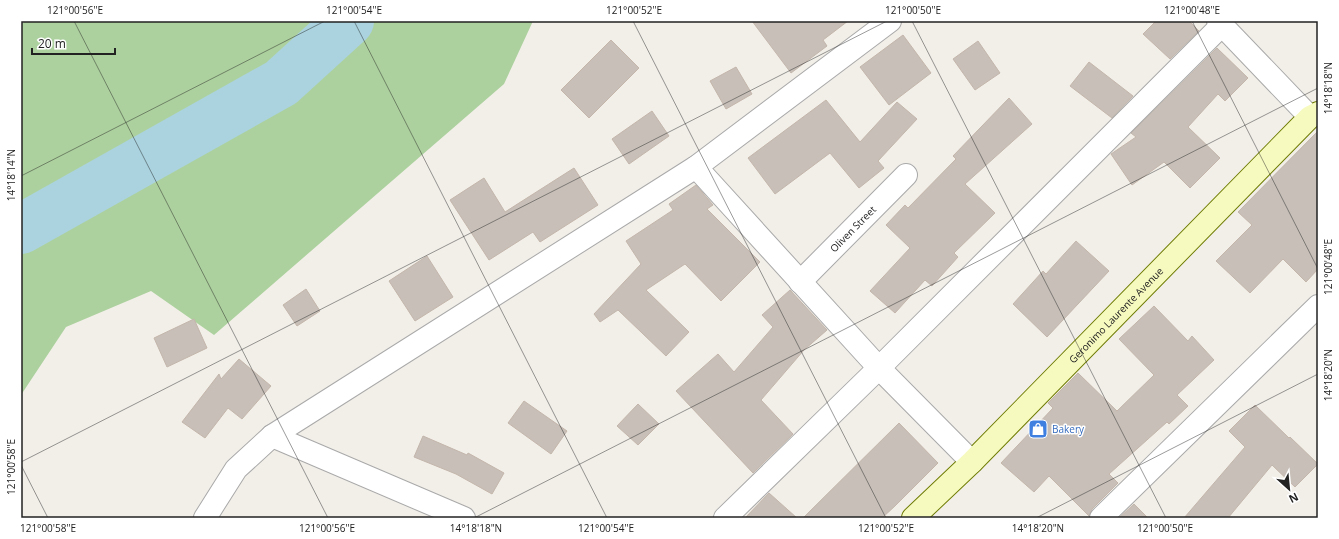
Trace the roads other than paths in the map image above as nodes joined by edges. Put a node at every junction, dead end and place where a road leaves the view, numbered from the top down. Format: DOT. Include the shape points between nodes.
graph roads {
  1 [pos="890,21"];
  2 [pos="1220,23"];
  3 [pos="1314,115"];
  4 [pos="696,167"];
  5 [pos="906,175"];
  6 [pos="800,282"];
  7 [pos="1318,306"];
  8 [pos="879,368"];
  9 [pos="272,436"];
  10 [pos="972,462"];
  11 [pos="205,518"];
  12 [pos="464,518"];
  13 [pos="725,518"];
  14 [pos="913,518"];
  15 [pos="1101,518"];
  1 -- 4 [label="street"];
  2 -- 3 [label="street"];
  2 -- 8 [label="street"];
  3 -- 10 [label="street, Geronimo Laurente Avenue"];
  4 -- 6 [label="street"];
  4 -- 9 [label="street"];
  5 -- 6 [label="street, Oliven Street"];
  6 -- 8 [label="street"];
  7 -- 15 [label="street"];
  8 -- 10 [label="street"];
  8 -- 13 [label="street"];
  9 -- 11 [label="street" via="236,469"];
  9 -- 12 [label="street"];
  10 -- 14 [label="street, Geronimo Laurente Avenue"];
}
